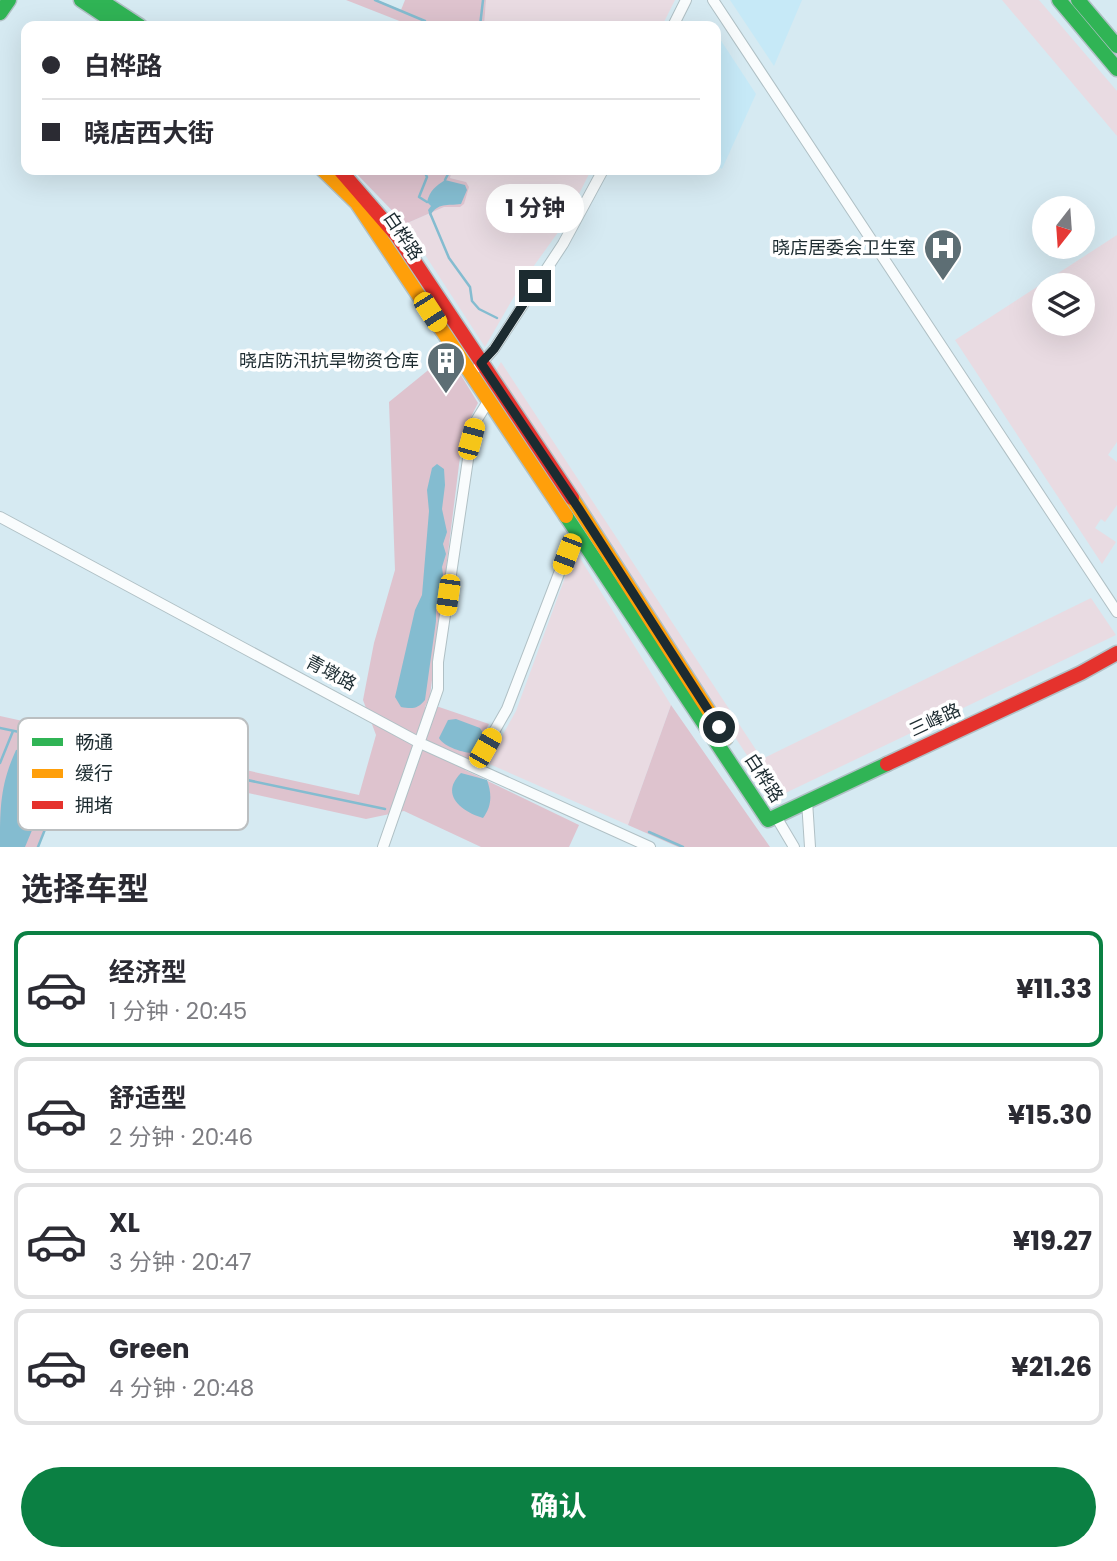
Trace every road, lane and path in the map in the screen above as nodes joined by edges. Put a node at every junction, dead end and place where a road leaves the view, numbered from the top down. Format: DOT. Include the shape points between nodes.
graph roads {
  1 [pos="9,0"];
  2 [pos="81,0"];
  3 [pos="100,0"];
  4 [pos="686,0"];
  5 [pos="713,0"];
  6 [pos="1059,0"];
  7 [pos="1078,0"];
  8 [pos="0,13"];
  9 [pos="112,21"];
  10 [pos="132,21"];
  11 [pos="676,21"];
  12 [pos="1117,46"];
  13 [pos="1117,69"];
  14 [pos="328,175"];
  15 [pos="345,175"];
  16 [pos="600,175"];
  17 [pos="476,369"];
  18 [pos="489,400"];
  19 [pos="0,517"];
  20 [pos="576,529"];
  21 [pos="1117,612"];
  22 [pos="1117,653"];
  23 [pos="421,743"];
  24 [pos="474,767"];
  25 [pos="807,801"];
  26 [pos="772,818"];
  27 [pos="383,847"];
  28 [pos="650,847"];
  29 [pos="794,847"];
  30 [pos="810,847"];
  1 -- 8 [label="street"];
  2 -- 9 [label="street"];
  3 -- 10 [label="street"];
  4 -- 11 [label="street"];
  5 -- 21 [label="street"];
  6 -- 13 [label="street"];
  7 -- 12 [label="street"];
  14 -- 17 [label="street, 白桦路" via="364,213"];
  15 -- 17 [label="street, 白桦路" via="398,237"];
  16 -- 17 [label="street" via="563,244"];
  17 -- 18 [label="street, 白桦路"];
  17 -- 26 [label="street, 白桦路" via="579,509"];
  18 -- 20 [label="street, 白桦路"];
  18 -- 23 [label="street" via="471,439 438,663 439,690"];
  19 -- 23 [label="street, 青墩路"];
  20 -- 24 [label="street" via="507,709"];
  20 -- 26 [label="street, 白桦路"];
  22 -- 25 [label="street, 三峰路"];
  23 -- 24 [label="street, 青墩路"];
  23 -- 27 [label="street"];
  24 -- 28 [label="street, 青墩路"];
  25 -- 26 [label="street, 三峰路"];
  25 -- 30 [label="street"];
  26 -- 29 [label="street"];
}
